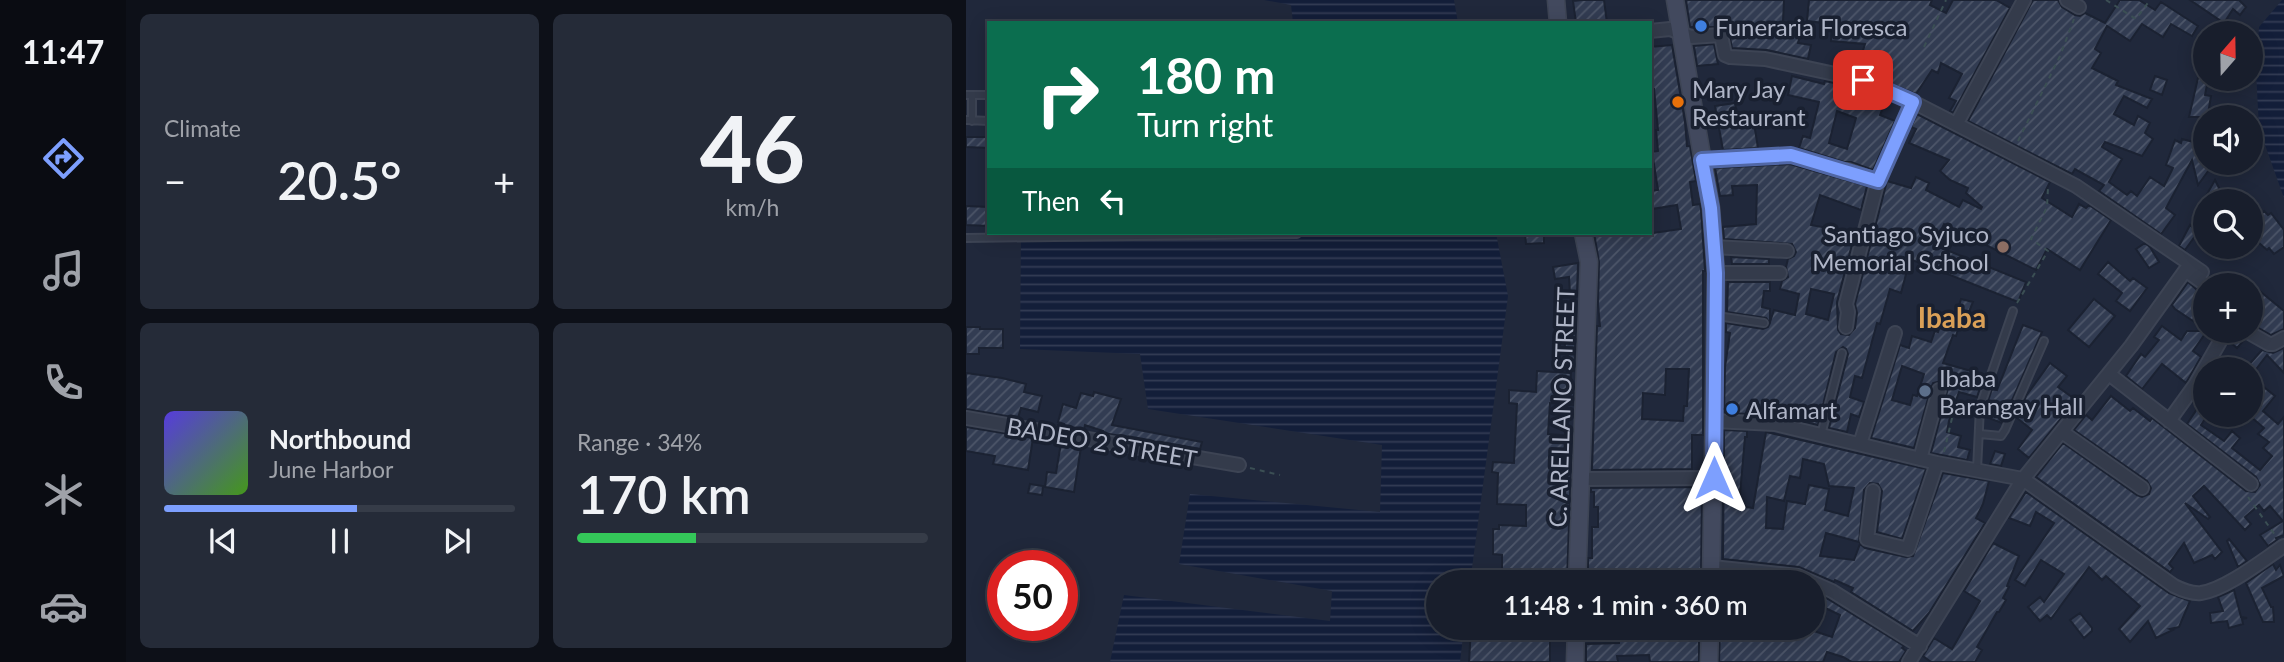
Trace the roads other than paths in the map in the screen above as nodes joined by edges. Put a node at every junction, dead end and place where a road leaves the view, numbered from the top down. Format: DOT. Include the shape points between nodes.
graph roads {
  1 [pos="1556,0"];
  2 [pos="1675,0"];
  3 [pos="2024,0"];
  4 [pos="2067,0"];
  5 [pos="2079,7"];
  6 [pos="1558,21"];
  7 [pos="1652,31"];
  8 [pos="1681,32"];
  9 [pos="969,95"];
  10 [pos="987,95"];
  11 [pos="1913,102"];
  12 [pos="969,120"];
  13 [pos="987,121"];
  14 [pos="1957,123"];
  15 [pos="1702,160"];
  16 [pos="1878,181"];
  17 [pos="1214,235"];
  18 [pos="1583,235"];
  19 [pos="966,238"];
  20 [pos="1713,247"];
  21 [pos="1787,251"];
  22 [pos="2187,266"];
  23 [pos="1780,272"];
  24 [pos="2202,272"];
  25 [pos="1716,273"];
  26 [pos="2194,273"];
  27 [pos="2013,311"];
  28 [pos="1716,316"];
  29 [pos="1764,324"];
  30 [pos="1846,327"];
  31 [pos="1895,333"];
  32 [pos="2284,338"];
  33 [pos="2044,341"];
  34 [pos="2263,341"];
  35 [pos="2219,343"];
  36 [pos="1842,353"];
  37 [pos="2109,374"];
  38 [pos="1939,390"];
  39 [pos="966,418"];
  40 [pos="1714,421"];
  41 [pos="2169,421"];
  42 [pos="2062,432"];
  43 [pos="1980,434"];
  44 [pos="1821,435"];
  45 [pos="1860,444"];
  46 [pos="1920,459"];
  47 [pos="1940,463"];
  48 [pos="1239,465"];
  49 [pos="1977,470"];
  50 [pos="1714,478"];
  51 [pos="1581,479"];
  52 [pos="2023,479"];
  53 [pos="2250,484"];
  54 [pos="2142,488"];
  55 [pos="1873,491"];
  56 [pos="2283,546"];
  57 [pos="1578,570"];
  58 [pos="1711,570"];
  59 [pos="1825,589"];
  60 [pos="1576,640"];
  61 [pos="1710,640"];
  62 [pos="1920,646"];
  63 [pos="1575,662"];
  64 [pos="1709,662"];
  65 [pos="1909,662"];
  1 -- 6 [label="main road"];
  2 -- 8 [label="main road"];
  3 -- 14 [label="street"];
  4 -- 5 [label="street"];
  7 -- 8 [label="street"];
  8 -- 11 [label="street" via="1691,37 1721,35 1725,55 1730,57 1863,80"];
  8 -- 15 [label="main road"];
  9 -- 10 [label="lane"];
  9 -- 12 [label="lane"];
  11 -- 14 [label="street"];
  11 -- 16 [label="street"];
  12 -- 13 [label="lane"];
  14 -- 22 [label="street" via="2076,186"];
  15 -- 16 [label="street" via="1791,155"];
  15 -- 20 [label="main road"];
  16 -- 30 [label="street" via="1846,304"];
  17 -- 19 [label="lane"];
  18 -- 51 [label="main road, C. ARELLANO STREET" via="1588,262"];
  20 -- 21 [label="street"];
  20 -- 25 [label="main road"];
  22 -- 24 [label="street"];
  22 -- 26 [label="street"];
  22 -- 37 [label="street"];
  23 -- 25 [label="street"];
  25 -- 28 [label="main road"];
  27 -- 43 [label="lane" via="1980,407"];
  28 -- 29 [label="lane"];
  28 -- 40 [label="main road"];
  31 -- 45 [label="street"];
  32 -- 34 [label="street" via="2273,344"];
  33 -- 43 [label="lane" via="2001,436"];
  35 -- 41 [label="street"];
  36 -- 44 [label="lane"];
  37 -- 41 [label="street"];
  37 -- 42 [label="street"];
  38 -- 46 [label="street"];
  39 -- 48 [label="street, BADEO 2 STREET"];
  40 -- 44 [label="street" via="1776,424"];
  40 -- 50 [label="main road"];
  41 -- 53 [label="street"];
  42 -- 52 [label="street"];
  42 -- 54 [label="street"];
  43 -- 49 [label="lane"];
  44 -- 45 [label="street"];
  45 -- 46 [label="street"];
  46 -- 47 [label="street"];
  47 -- 49 [label="street"];
  47 -- 55 [label="street" via="1926,490 1908,549 1867,539"];
  49 -- 52 [label="street"];
  50 -- 51 [label="street"];
  50 -- 58 [label="main road"];
  51 -- 57 [label="main road, C. ARELLANO STREET"];
  52 -- 56 [label="street" via="2186,592 2209,591"];
  52 -- 62 [label="street"];
  59 -- 62 [label="street"];
  60 -- 63 [label="main road"];
  61 -- 64 [label="main road"];
  62 -- 65 [label="street"];
}
